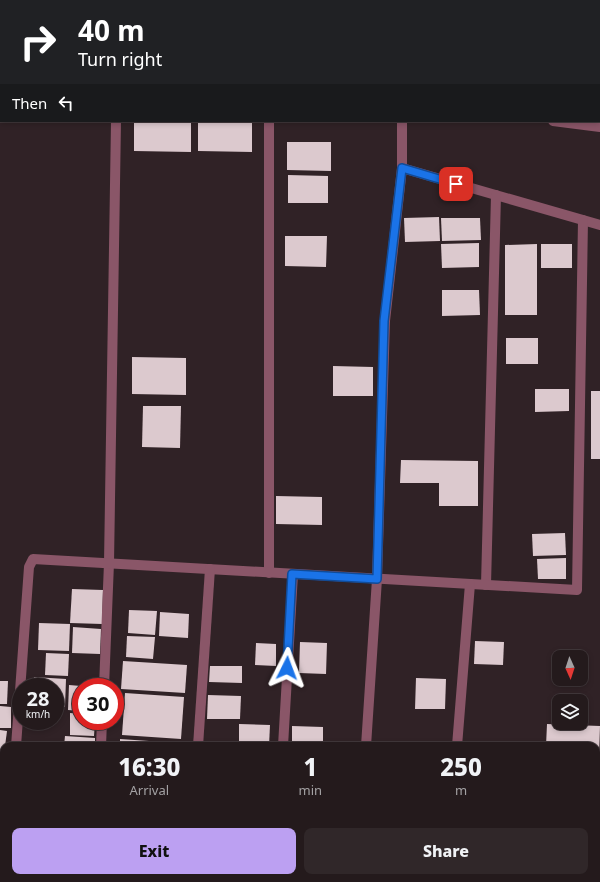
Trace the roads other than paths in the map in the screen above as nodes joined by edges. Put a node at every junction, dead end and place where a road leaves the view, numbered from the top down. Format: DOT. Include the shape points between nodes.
graph roads {
  1 [pos="116,122"];
  2 [pos="268,122"];
  3 [pos="402,122"];
  4 [pos="560,122"];
  5 [pos="600,128"];
  6 [pos="402,168"];
  7 [pos="496,195"];
  8 [pos="583,220"];
  9 [pos="600,225"];
  10 [pos="109,563"];
  11 [pos="210,569"];
  12 [pos="269,573"];
  13 [pos="292,574"];
  14 [pos="377,579"];
  15 [pos="470,584"];
  16 [pos="486,585"];
  17 [pos="104,678"];
  18 [pos="102,730"];
  19 [pos="16,742"];
  20 [pos="101,742"];
  21 [pos="198,742"];
  22 [pos="283,742"];
  23 [pos="366,742"];
  24 [pos="457,742"];
  1 -- 10 [label="street"];
  2 -- 12 [label="street"];
  3 -- 6 [label="street"];
  4 -- 5 [label="street"];
  6 -- 7 [label="street"];
  6 -- 14 [label="street" via="384,321"];
  7 -- 8 [label="street"];
  7 -- 16 [label="street"];
  8 -- 9 [label="street"];
  8 -- 16 [label="street" via="577,590"];
  10 -- 11 [label="street"];
  10 -- 17 [label="street"];
  10 -- 19 [label="street" via="33,559 29,567"];
  11 -- 12 [label="street"];
  11 -- 21 [label="street"];
  12 -- 13 [label="street"];
  13 -- 14 [label="street"];
  13 -- 22 [label="street"];
  14 -- 15 [label="street"];
  14 -- 23 [label="street"];
  15 -- 16 [label="street"];
  15 -- 24 [label="street"];
  18 -- 20 [label="street"];
}
